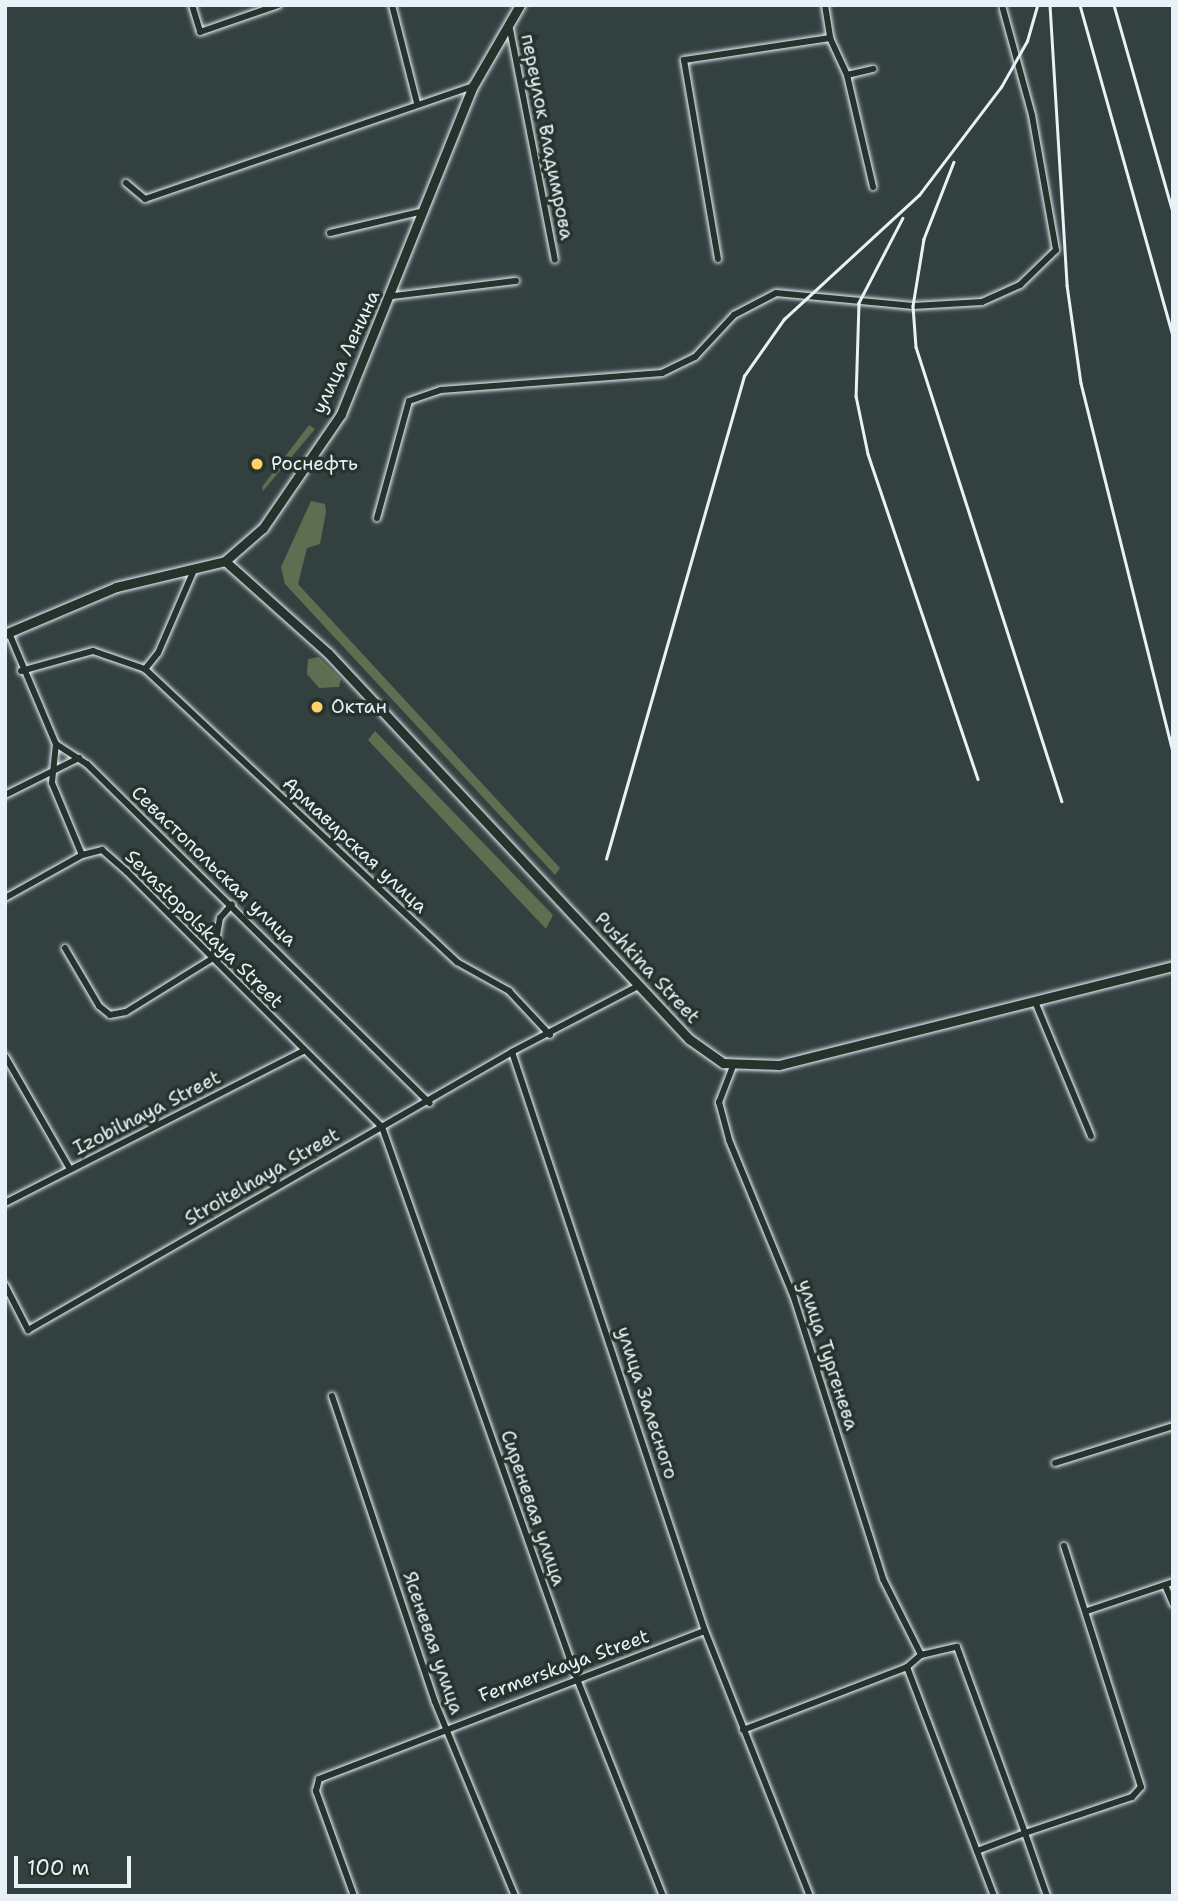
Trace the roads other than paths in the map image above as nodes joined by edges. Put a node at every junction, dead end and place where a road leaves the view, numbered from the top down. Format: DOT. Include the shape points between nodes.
graph roads {
  1 [pos="192,5"];
  2 [pos="278,5"];
  3 [pos="392,5"];
  4 [pos="520,5"];
  5 [pos="825,5"];
  6 [pos="1003,9"];
  7 [pos="508,19"];
  8 [pos="830,38"];
  9 [pos="873,69"];
  10 [pos="847,75"];
  11 [pos="473,86"];
  12 [pos="417,103"];
  13 [pos="126,183"];
  14 [pos="873,187"];
  15 [pos="426,210"];
  16 [pos="330,233"];
  17 [pos="718,259"];
  18 [pos="555,260"];
  19 [pos="516,281"];
  20 [pos="393,296"];
  21 [pos="377,518"];
  22 [pos="225,561"];
  23 [pos="194,570"];
  24 [pos="7,633"];
  25 [pos="145,669"];
  26 [pos="21,671"];
  27 [pos="55,744"];
  28 [pos="79,758"];
  29 [pos="50,772"];
  30 [pos="5,795"];
  31 [pos="82,855"];
  32 [pos="5,898"];
  33 [pos="232,904"];
  34 [pos="65,948"];
  35 [pos="213,958"];
  36 [pos="1173,965"];
  37 [pos="640,985"];
  38 [pos="1036,1004"];
  39 [pos="550,1035"];
  40 [pos="303,1051"];
  41 [pos="512,1052"];
  42 [pos="5,1056"];
  43 [pos="733,1066"];
  44 [pos="8,1068"];
  45 [pos="430,1103"];
  46 [pos="382,1128"];
  47 [pos="1091,1136"];
  48 [pos="70,1170"];
  49 [pos="5,1203"];
  50 [pos="5,1285"];
  51 [pos="332,1396"];
  52 [pos="1173,1426"];
  53 [pos="1055,1462"];
  54 [pos="1064,1546"];
  55 [pos="1173,1582"];
  56 [pos="1165,1585"];
  57 [pos="1173,1604"];
  58 [pos="1087,1611"];
  59 [pos="705,1631"];
  60 [pos="921,1655"];
  61 [pos="907,1667"];
  62 [pos="577,1679"];
  63 [pos="445,1727"];
  64 [pos="743,1730"];
  65 [pos="1025,1833"];
  66 [pos="977,1851"];
  67 [pos="354,1896"];
  68 [pos="515,1896"];
  69 [pos="663,1896"];
  70 [pos="810,1896"];
  71 [pos="993,1896"];
  72 [pos="1047,1896"];
  1 -- 2 [label="street" via="200,32"];
  3 -- 12 [label="street"];
  4 -- 7 [label="main road, улица Ленина"];
  5 -- 8 [label="street"];
  6 -- 21 [label="street" via="1032,115 1056,250 1020,285 982,302 913,306 776,293 734,314 695,357 662,373 441,390 409,401"];
  7 -- 11 [label="main road, улица Ленина"];
  7 -- 18 [label="street, переулок Владимрова"];
  8 -- 10 [label="street"];
  8 -- 17 [label="street" via="684,60"];
  9 -- 10 [label="street"];
  10 -- 14 [label="street"];
  11 -- 12 [label="street"];
  11 -- 15 [label="main road, улица Ленина"];
  12 -- 13 [label="street" via="145,199"];
  15 -- 16 [label="street"];
  15 -- 20 [label="main road, улица Ленина"];
  19 -- 20 [label="street"];
  20 -- 22 [label="main road, улица Ленина" via="341,414 263,528"];
  22 -- 23 [label="main road"];
  22 -- 37 [label="main road, Pushkina Street" via="328,653"];
  23 -- 24 [label="main road" via="116,587"];
  23 -- 25 [label="street" via="159,653"];
  24 -- 26 [label="street"];
  25 -- 26 [label="street, Армавирская улица" via="93,651"];
  25 -- 39 [label="street, Армавирская улица" via="457,962 509,992"];
  26 -- 27 [label="street"];
  27 -- 28 [label="street, Севастопольская улица"];
  27 -- 29 [label="street"];
  28 -- 29 [label="street"];
  28 -- 33 [label="street, Севастопольская улица"];
  29 -- 30 [label="street"];
  29 -- 31 [label="street"];
  31 -- 32 [label="street"];
  31 -- 35 [label="street, Sevastopolskaya Street" via="102,850"];
  33 -- 35 [label="street" via="220,918"];
  33 -- 45 [label="street, Севастопольская улица"];
  34 -- 35 [label="street" via="110,1015"];
  35 -- 40 [label="street, Sevastopolskaya Street"];
  36 -- 38 [label="main road, Pushkina Street"];
  37 -- 39 [label="street"];
  37 -- 43 [label="main road, Pushkina Street" via="699,1048"];
  38 -- 43 [label="main road, Pushkina Street" via="779,1065"];
  38 -- 47 [label="street"];
  39 -- 41 [label="street"];
  40 -- 46 [label="street, Sevastopolskaya Street"];
  40 -- 48 [label="street, Izobilnaya Street"];
  41 -- 45 [label="street, Stroitelnaya Street"];
  41 -- 59 [label="street, улица Залесного"];
  42 -- 44 [label="street"];
  43 -- 60 [label="street, улица Тургенева" via="719,1102 729,1140 794,1297 883,1579"];
  44 -- 48 [label="street"];
  45 -- 46 [label="street, Stroitelnaya Street"];
  46 -- 50 [label="street, Stroitelnaya Street" via="29,1330"];
  46 -- 62 [label="street, Сиреневая улица"];
  48 -- 49 [label="street, Izobilnaya Street"];
  51 -- 63 [label="street, Ясеневая улица"];
  52 -- 53 [label="street"];
  54 -- 58 [label="street"];
  55 -- 56 [label="street"];
  56 -- 57 [label="street"];
  56 -- 58 [label="street"];
  58 -- 65 [label="street" via="1141,1787 1114,1802"];
  59 -- 62 [label="street, Fermerskaya Street"];
  59 -- 64 [label="street, улица Залесного"];
  60 -- 61 [label="street"];
  60 -- 65 [label="street" via="957,1647"];
  61 -- 64 [label="street"];
  61 -- 66 [label="street"];
  62 -- 63 [label="street, Fermerskaya Street"];
  62 -- 69 [label="street, Сиреневая улица"];
  63 -- 67 [label="street, Fermerskaya Street" via="319,1779 316,1791"];
  63 -- 68 [label="street, Ясеневая улица"];
  64 -- 70 [label="street, улица Залесного"];
  65 -- 66 [label="street"];
  65 -- 72 [label="street"];
  66 -- 71 [label="street"];
}
